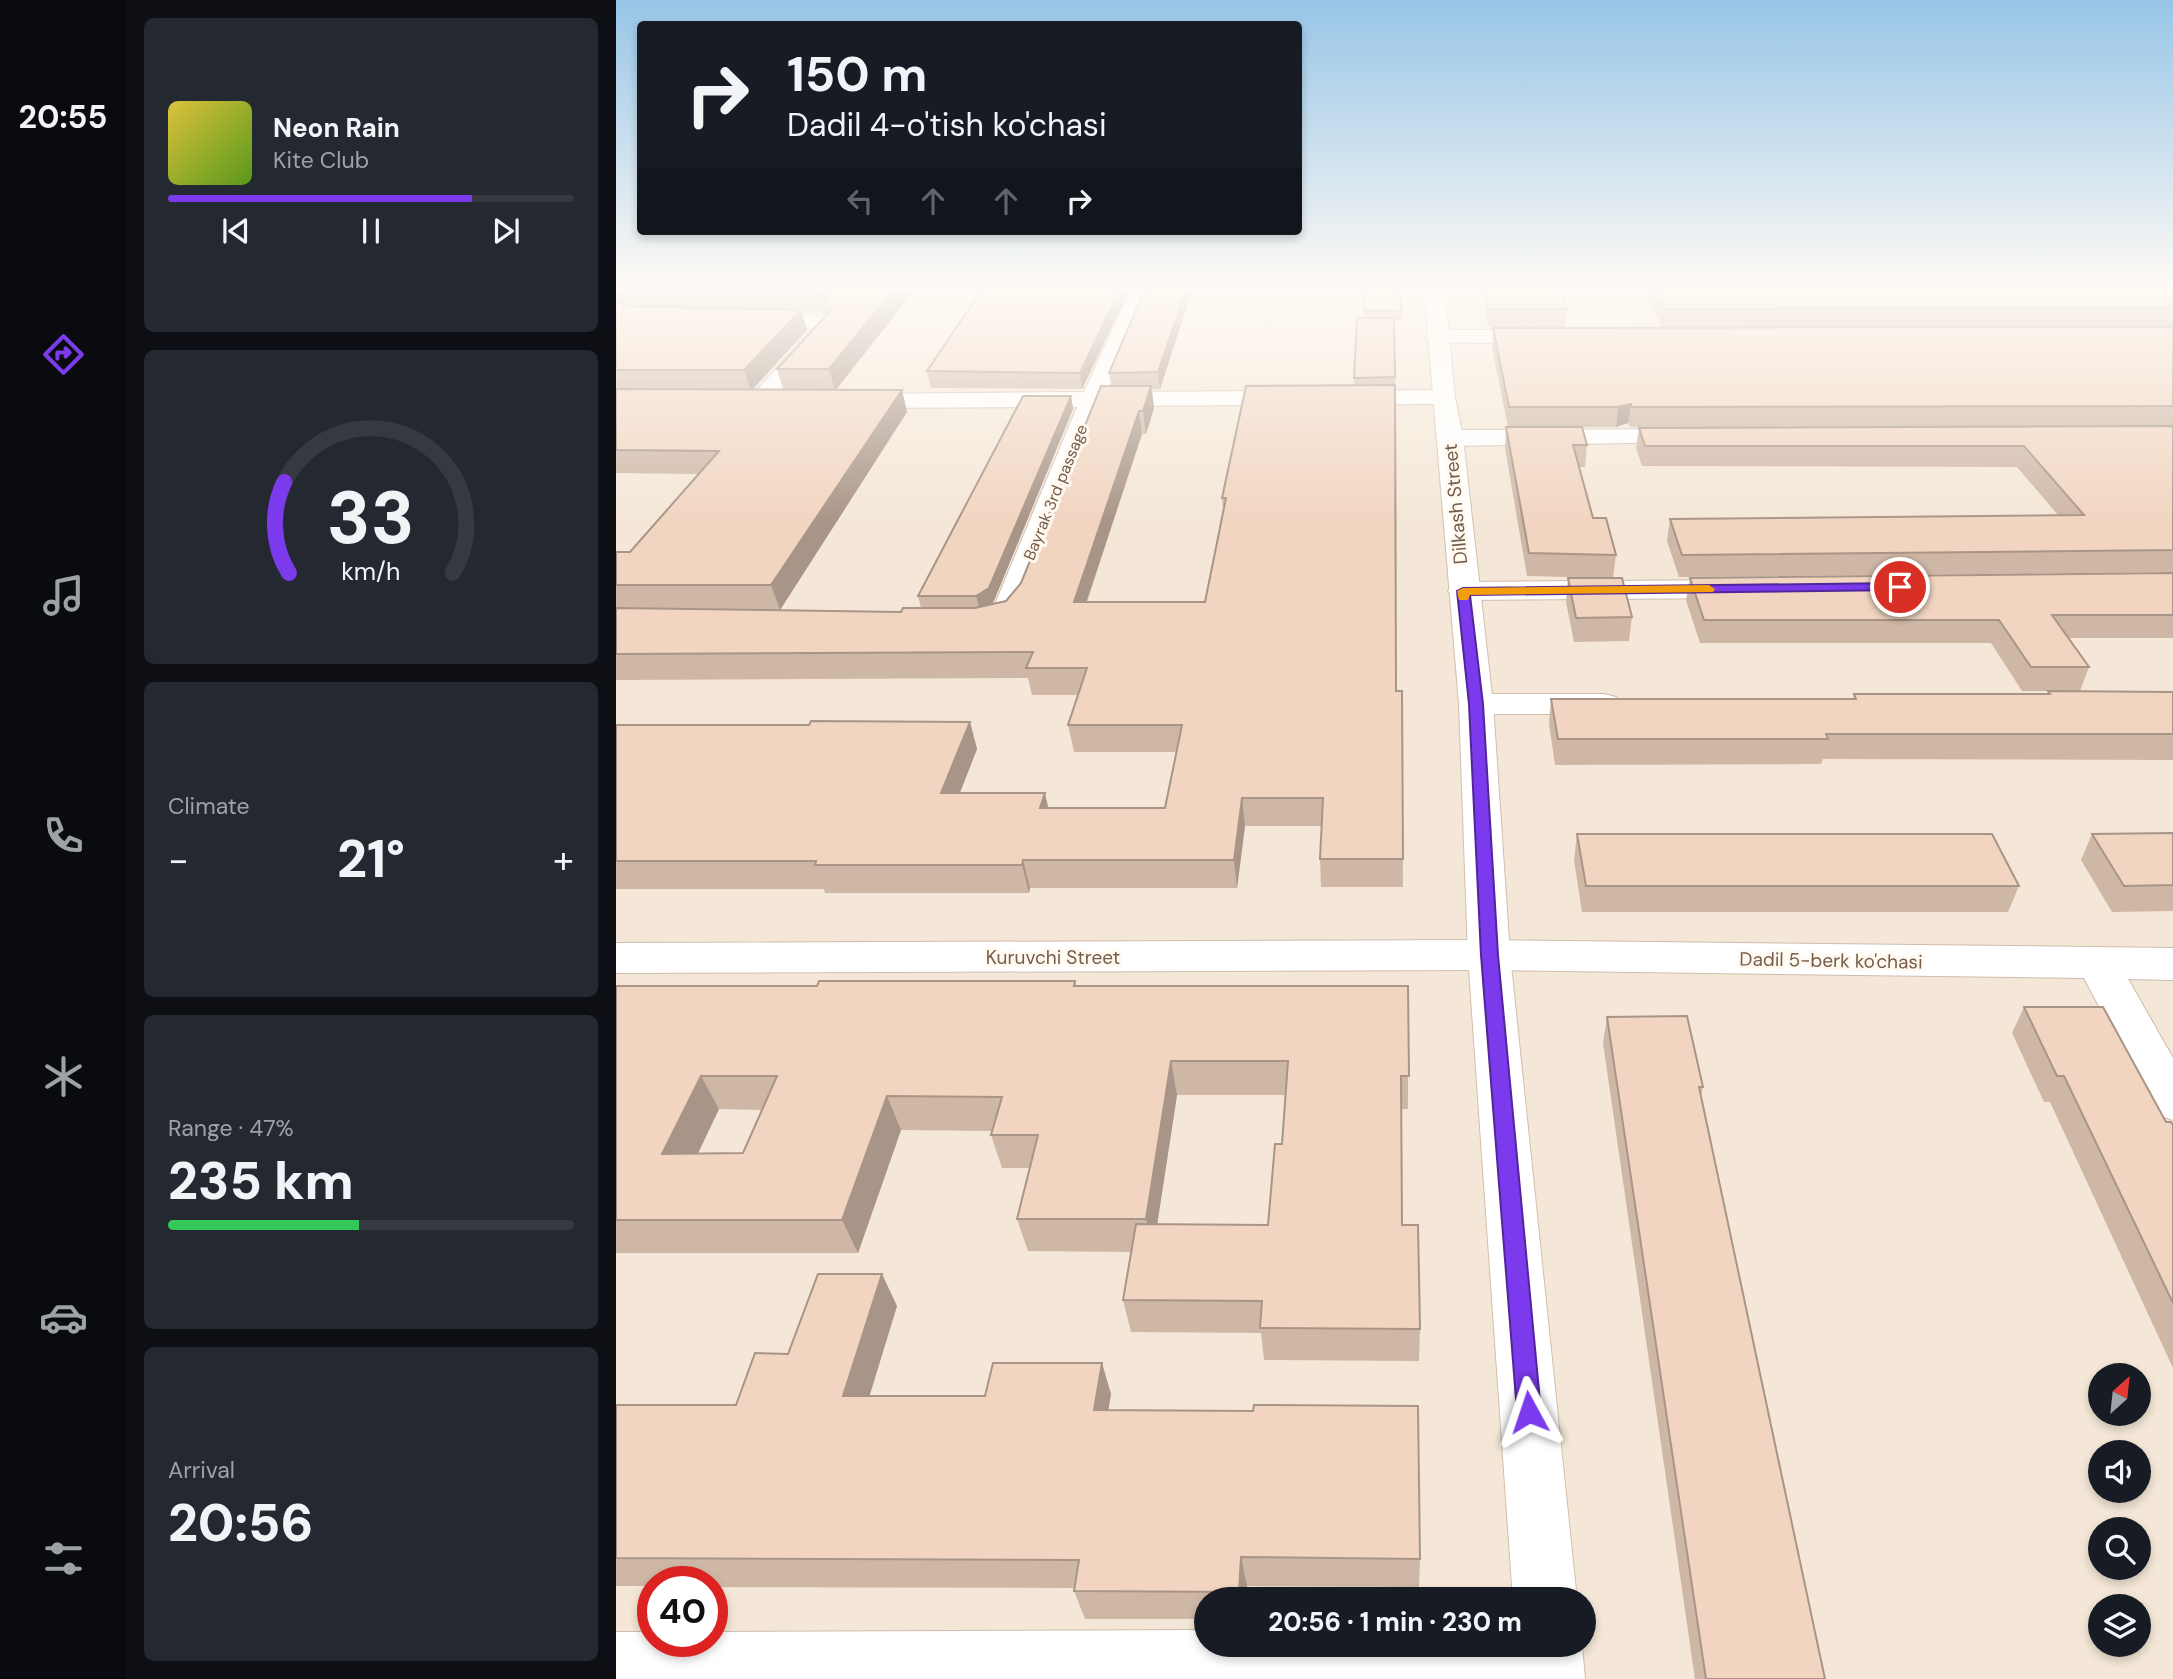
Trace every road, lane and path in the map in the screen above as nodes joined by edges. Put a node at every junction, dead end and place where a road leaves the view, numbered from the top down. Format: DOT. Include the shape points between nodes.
graph roads {
  1 [pos="792,365"];
  2 [pos="1107,365"];
  3 [pos="1440,365"];
  4 [pos="1443,397"];
  5 [pos="1092,400"];
  6 [pos="733,401"];
  7 [pos="760,401"];
  8 [pos="787,401"];
  9 [pos="829,401"];
  10 [pos="1450,438"];
  11 [pos="1714,438"];
  12 [pos="1769,588"];
  13 [pos="1463,591"];
  14 [pos="954,622"];
  15 [pos="1476,704"];
  16 [pos="1630,704"];
  17 [pos="1489,955"];
  18 [pos="616,958"];
  19 [pos="2098,964"];
  20 [pos="2173,964"];
  21 [pos="2173,1101"];
  22 [pos="1544,1587"];
  23 [pos="1550,1662"];
  24 [pos="616,1665"];
  1 -- 7 [label="street"];
  2 -- 5 [label="street, Bayrak 3rd passage"];
  3 -- 4 [label="street, Dilkash Street"];
  4 -- 5 [label="street"];
  4 -- 10 [label="street, Dilkash Street"];
  5 -- 9 [label="street"];
  5 -- 14 [label="street, Bayrak 3rd passage" via="1009,608 1000,617 982,622"];
  6 -- 7 [label="street"];
  7 -- 8 [label="street"];
  10 -- 11 [label="street"];
  10 -- 13 [label="street, Dilkash Street"];
  12 -- 13 [label="street"];
  13 -- 15 [label="street, Dilkash Street"];
  15 -- 16 [label="street"];
  15 -- 17 [label="street, Dilkash Street"];
  17 -- 18 [label="street, Kuruvchi Street"];
  17 -- 19 [label="street, Dadil 5-berk ko'chasi"];
  17 -- 22 [label="street, Dilkash Street"];
  19 -- 20 [label="street, Dadil 5-berk ko'chasi"];
  19 -- 21 [label="street"];
  23 -- 24 [label="street"];
}
